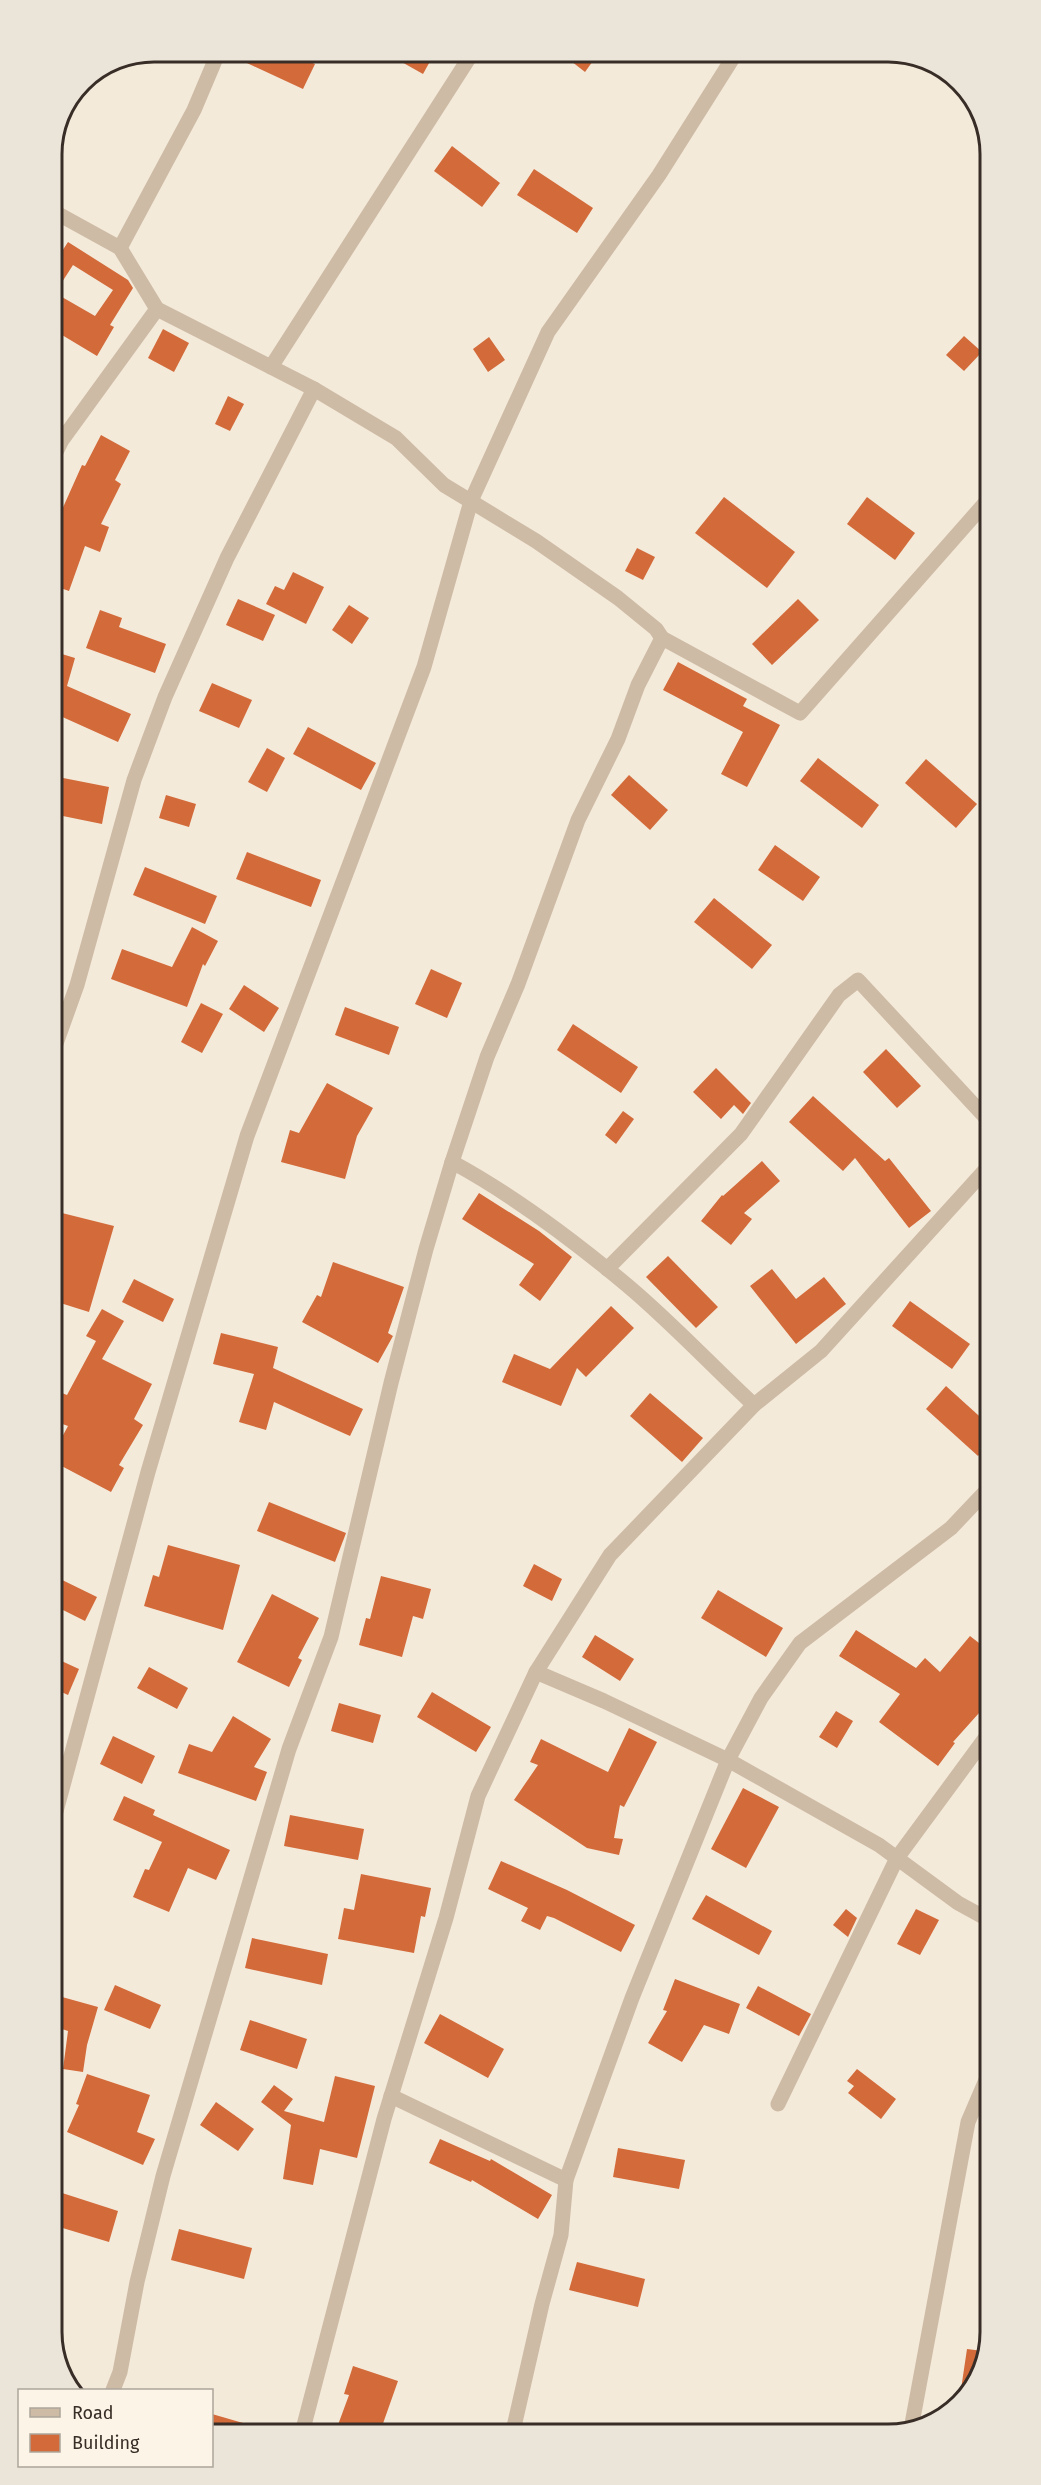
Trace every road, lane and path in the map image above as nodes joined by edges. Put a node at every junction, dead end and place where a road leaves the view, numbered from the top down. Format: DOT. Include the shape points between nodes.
graph roads {
  1 [pos="214,62"];
  2 [pos="467,62"];
  3 [pos="730,62"];
  4 [pos="62,216"];
  5 [pos="120,248"];
  6 [pos="157,309"];
  7 [pos="271,367"];
  8 [pos="314,389"];
  9 [pos="62,440"];
  10 [pos="471,501"];
  11 [pos="980,509"];
  12 [pos="662,638"];
  13 [pos="62,1027"];
  14 [pos="980,1112"];
  15 [pos="452,1162"];
  16 [pos="980,1176"];
  17 [pos="607,1269"];
  18 [pos="754,1405"];
  19 [pos="980,1497"];
  20 [pos="536,1672"];
  21 [pos="980,1744"];
  22 [pos="728,1760"];
  23 [pos="62,1789"];
  24 [pos="897,1858"];
  25 [pos="980,1915"];
  26 [pos="980,2094"];
  27 [pos="391,2096"];
  28 [pos="778,2104"];
  29 [pos="566,2180"];
  30 [pos="114,2389"];
  31 [pos="913,2420"];
  32 [pos="305,2423"];
  33 [pos="515,2423"];
  1 -- 5 [label="street" via="194,110"];
  2 -- 7 [label="street"];
  3 -- 10 [label="street" via="659,175 548,332"];
  4 -- 5 [label="street"];
  5 -- 6 [label="street"];
  6 -- 7 [label="street"];
  6 -- 9 [label="street"];
  7 -- 8 [label="street"];
  8 -- 10 [label="street" via="396,438 444,485"];
  8 -- 13 [label="street" via="227,558 165,697 134,780"];
  10 -- 12 [label="street" via="618,597 656,628"];
  10 -- 23 [label="street" via="424,667 241,1157 141,1495"];
  11 -- 12 [label="street" via="800,713"];
  12 -- 15 [label="street" via="578,820 487,1057"];
  14 -- 17 [label="street" via="858,981 839,995 741,1134"];
  15 -- 17 [label="street" via="489,1182"];
  15 -- 30 [label="street" via="391,1383 331,1636 290,1749 167,2165"];
  16 -- 18 [label="street" via="821,1351"];
  17 -- 18 [label="street"];
  18 -- 20 [label="street" via="610,1556"];
  19 -- 22 [label="street" via="951,1528 800,1643 761,1698"];
  20 -- 22 [label="street"];
  20 -- 27 [label="street" via="478,1796 446,1918"];
  21 -- 24 [label="street"];
  22 -- 24 [label="street"];
  22 -- 29 [label="street" via="632,1998"];
  24 -- 25 [label="street"];
  24 -- 28 [label="street"];
  26 -- 31 [label="street" via="968,2122"];
  27 -- 29 [label="street"];
  27 -- 32 [label="street"];
  29 -- 33 [label="street" via="561,2235"];
}
